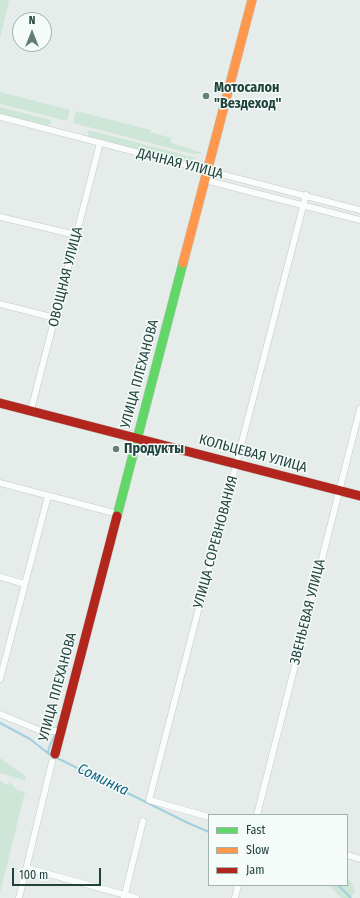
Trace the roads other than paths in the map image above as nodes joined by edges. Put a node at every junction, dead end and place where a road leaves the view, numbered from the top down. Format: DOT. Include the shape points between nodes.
graph roads {
  1 [pos="252,0"];
  2 [pos="0,117"];
  3 [pos="100,143"];
  4 [pos="208,170"];
  5 [pos="205,180"];
  6 [pos="306,195"];
  7 [pos="303,205"];
  8 [pos="360,210"];
  9 [pos="0,216"];
  10 [pos="360,220"];
  11 [pos="76,235"];
  12 [pos="0,304"];
  13 [pos="55,318"];
  14 [pos="0,403"];
  15 [pos="360,409"];
  16 [pos="31,410"];
  17 [pos="138,438"];
  18 [pos="237,464"];
  19 [pos="0,483"];
  20 [pos="339,491"];
  21 [pos="48,496"];
  22 [pos="360,496"];
  23 [pos="118,514"];
  24 [pos="0,577"];
  25 [pos="25,584"];
  26 [pos="0,679"];
  27 [pos="0,714"];
  28 [pos="61,733"];
  29 [pos="54,758"];
  30 [pos="257,814"];
  31 [pos="208,817"];
  32 [pos="143,821"];
  33 [pos="348,855"];
  34 [pos="360,859"];
  35 [pos="27,868"];
  36 [pos="238,886"];
  37 [pos="124,896"];
  38 [pos="19,898"];
  39 [pos="136,898"];
  40 [pos="235,898"];
  1 -- 4 [label="street, УЛИЦА ПЛЕХАНОВА"];
  2 -- 3 [label="street, ДАЧНАЯ УЛИЦА"];
  3 -- 4 [label="street, ДАЧНАЯ УЛИЦА"];
  3 -- 11 [label="street, ОВОЩНАЯ УЛИЦА"];
  4 -- 5 [label="street, УЛИЦА ПЛЕХАНОВА"];
  4 -- 6 [label="street, ДАЧНАЯ УЛИЦА"];
  5 -- 7 [label="street, ДАЧНАЯ УЛИЦА"];
  5 -- 17 [label="street, УЛИЦА ПЛЕХАНОВА"];
  6 -- 7 [label="street, УЛИЦА СОРЕВНОВАНИЯ"];
  6 -- 8 [label="street, ДАЧНАЯ УЛИЦА"];
  7 -- 10 [label="street, ДАЧНАЯ УЛИЦА"];
  7 -- 18 [label="street, УЛИЦА СОРЕВНОВАНИЯ"];
  9 -- 11 [label="street"];
  11 -- 13 [label="street, ОВОЩНАЯ УЛИЦА"];
  12 -- 13 [label="street"];
  13 -- 16 [label="street, ОВОЩНАЯ УЛИЦА"];
  14 -- 16 [label="street, КОЛЬЦЕВАЯ УЛИЦА"];
  15 -- 20 [label="street, ЗВЕНЬЕВАЯ УЛИЦА"];
  16 -- 17 [label="street, КОЛЬЦЕВАЯ УЛИЦА"];
  17 -- 18 [label="street, КОЛЬЦЕВАЯ УЛИЦА"];
  17 -- 23 [label="street, УЛИЦА ПЛЕХАНОВА"];
  18 -- 20 [label="street, КОЛЬЦЕВАЯ УЛИЦА"];
  18 -- 31 [label="street, УЛИЦА СОРЕВНОВАНИЯ" via="149,800"];
  19 -- 21 [label="street"];
  20 -- 22 [label="street, КОЛЬЦЕВАЯ УЛИЦА"];
  20 -- 30 [label="street, ЗВЕНЬЕВАЯ УЛИЦА"];
  21 -- 23 [label="street"];
  21 -- 25 [label="street"];
  23 -- 28 [label="street, УЛИЦА ПЛЕХАНОВА"];
  24 -- 25 [label="street"];
  25 -- 26 [label="street"];
  27 -- 28 [label="street" via="41,731"];
  28 -- 29 [label="street, УЛИЦА ПЛЕХАНОВА"];
  29 -- 35 [label="street"];
  32 -- 37 [label="street"];
  33 -- 34 [label="street"];
  35 -- 37 [label="street"];
  35 -- 38 [label="street"];
  36 -- 40 [label="street"];
  37 -- 39 [label="street"];
}
